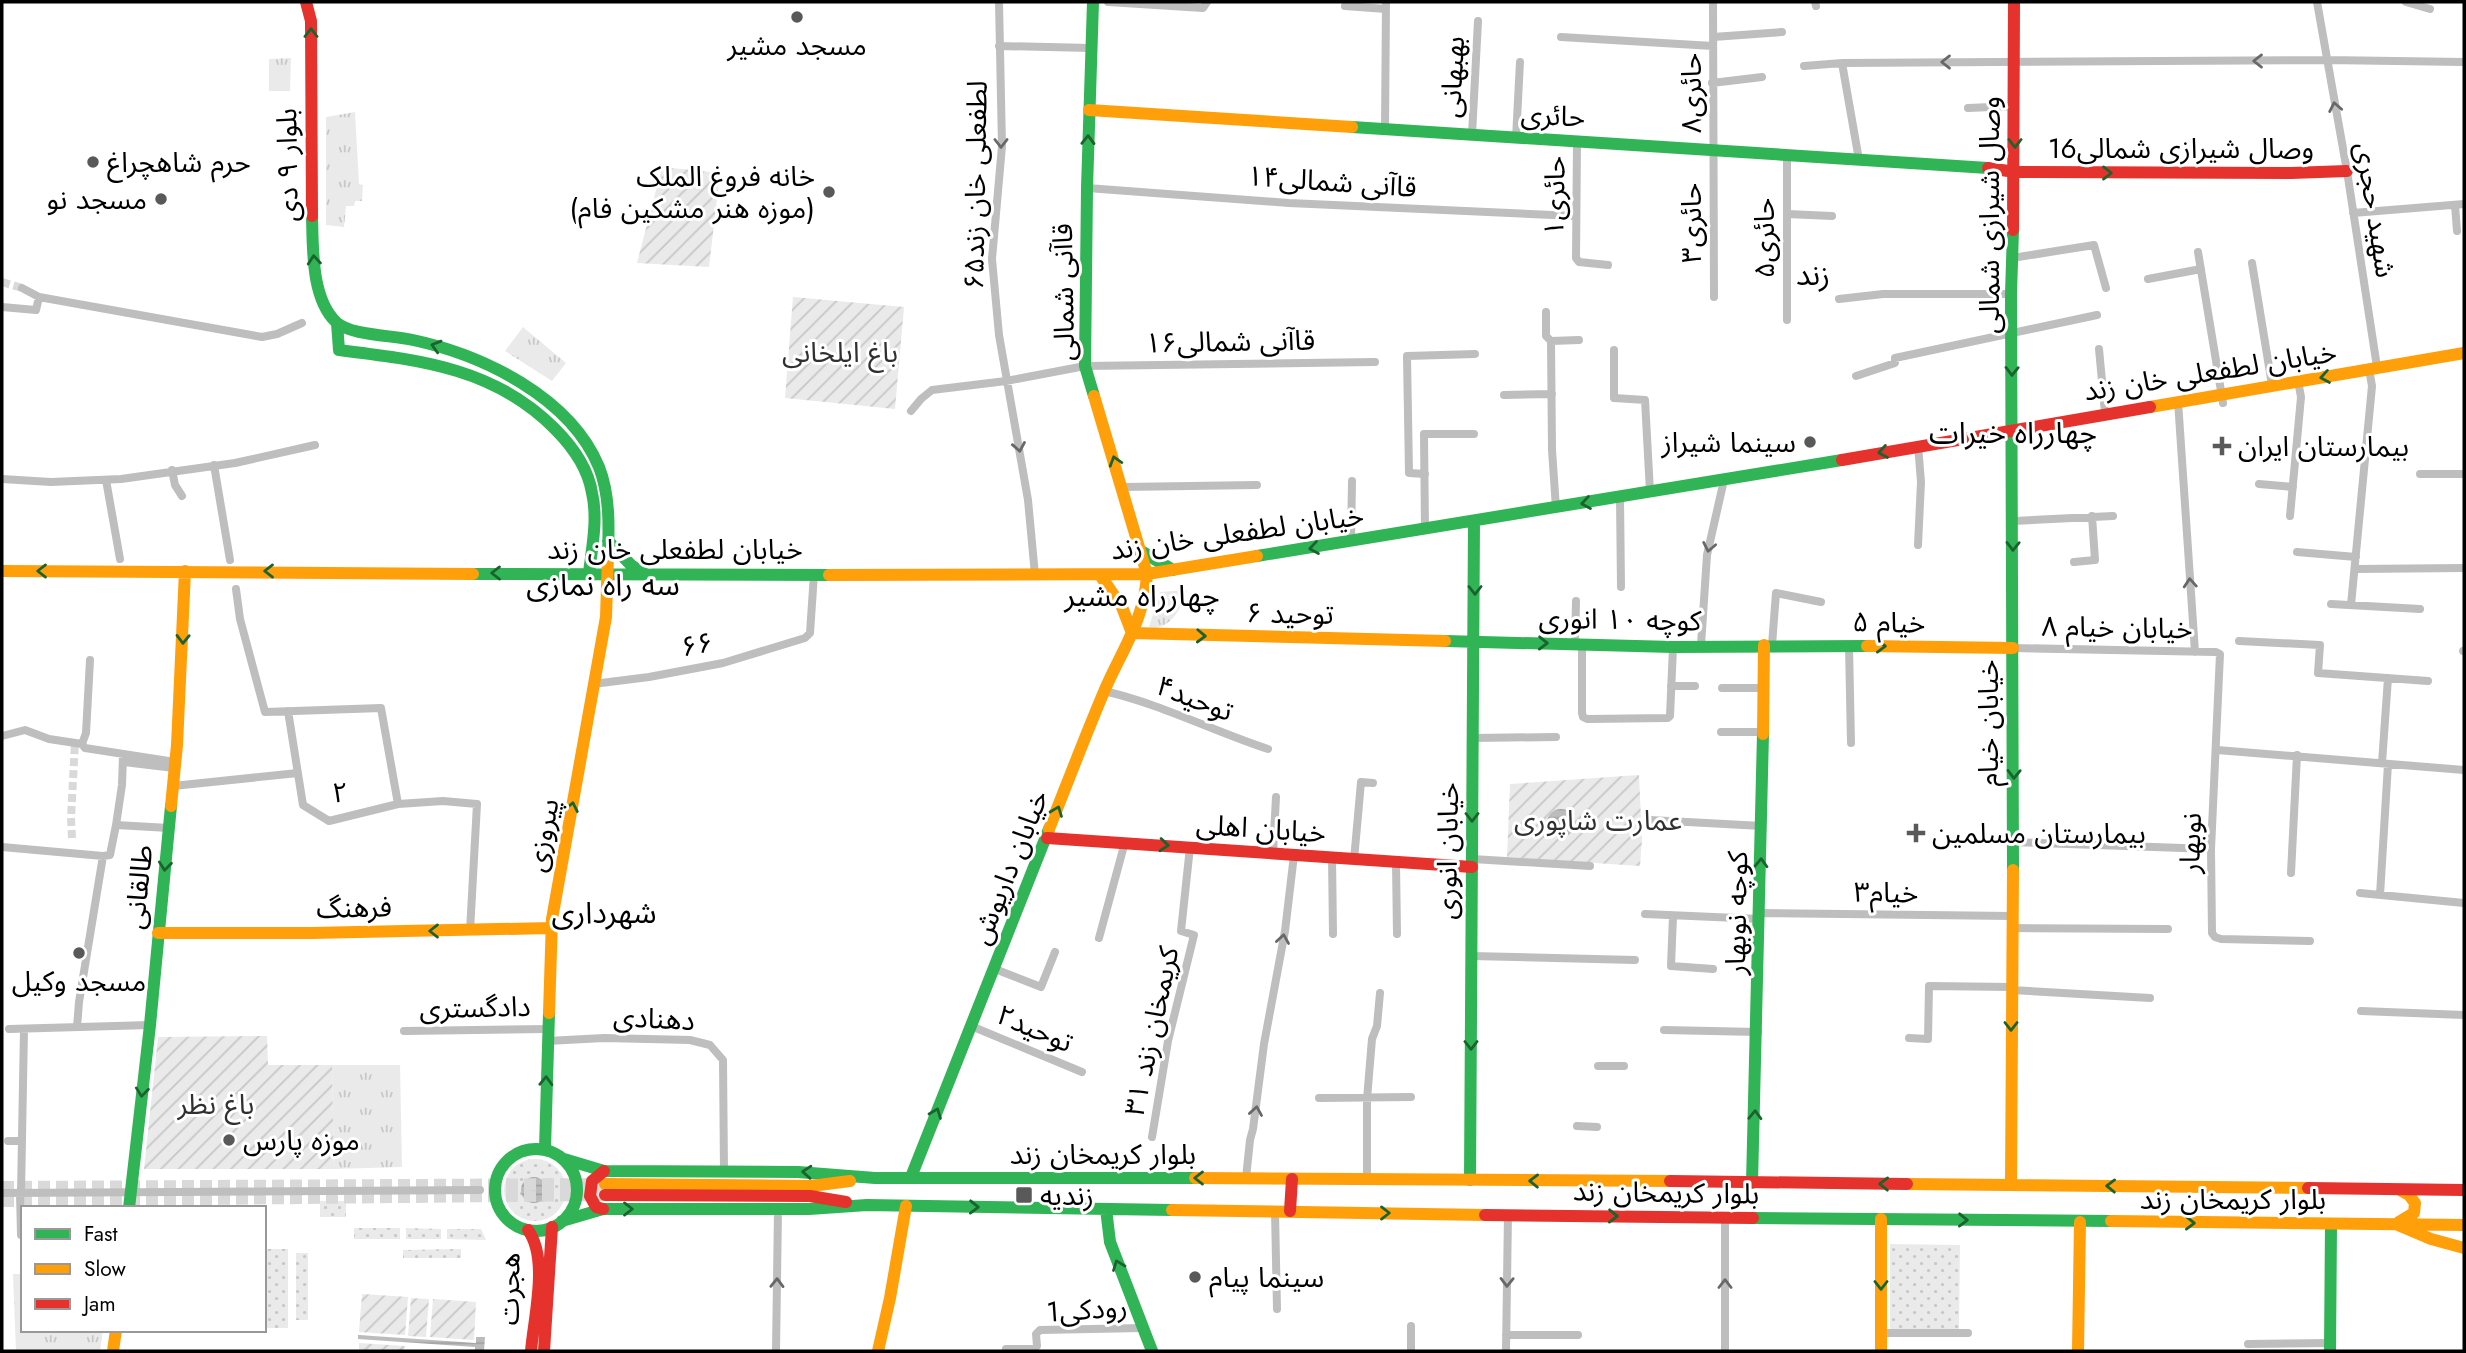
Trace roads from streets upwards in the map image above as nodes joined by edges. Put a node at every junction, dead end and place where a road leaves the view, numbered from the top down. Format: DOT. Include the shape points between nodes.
graph roads {
  1 [pos="306,2"];
  2 [pos="999,2"];
  3 [pos="1093,2"];
  4 [pos="1108,2"];
  5 [pos="1207,2"];
  6 [pos="1713,2"];
  7 [pos="2014,2"];
  8 [pos="2318,2"];
  9 [pos="2406,2"];
  10 [pos="1345,6"];
  11 [pos="1386,6"];
  12 [pos="2430,9"];
  13 [pos="1478,21"];
  14 [pos="1782,33"];
  15 [pos="1561,37"];
  16 [pos="1713,42"];
  17 [pos="999,46"];
  18 [pos="1091,48"];
  19 [pos="2327,61"];
  20 [pos="1520,62"];
  21 [pos="2015,62"];
  22 [pos="2464,62"];
  23 [pos="1842,63"];
  24 [pos="1804,66"];
  25 [pos="1762,77"];
  26 [pos="1712,83"];
  27 [pos="2015,106"];
  28 [pos="1968,108"];
  29 [pos="1088,110"];
  30 [pos="1385,129"];
  31 [pos="1472,135"];
  32 [pos="1516,138"];
  33 [pos="1577,141"];
  34 [pos="1714,149"];
  35 [pos="1787,155"];
  36 [pos="1858,160"];
  37 [pos="2347,171"];
  38 [pos="2015,172"];
  39 [pos="1087,188"];
  40 [pos="2459,204"];
  41 [pos="2353,213"];
  42 [pos="1787,214"];
  43 [pos="1575,216"];
  44 [pos="1832,216"];
  45 [pos="2457,231"];
  46 [pos="2198,252"];
  47 [pos="2012,258"];
  48 [pos="2252,262"];
  49 [pos="1608,265"];
  50 [pos="2201,269"];
  51 [pos="2148,279"];
  52 [pos="23,288"];
  53 [pos="2106,288"];
  54 [pos="2011,294"];
  55 [pos="39,297"];
  56 [pos="1714,298"];
  57 [pos="1839,299"];
  58 [pos="2,307"];
  59 [pos="1546,312"];
  60 [pos="2098,315"];
  61 [pos="1787,320"];
  62 [pos="302,323"];
  63 [pos="337,323"];
  64 [pos="2012,333"];
  65 [pos="1579,340"];
  66 [pos="1551,341"];
  67 [pos="1614,349"];
  68 [pos="2099,349"];
  69 [pos="2464,353"];
  70 [pos="1475,354"];
  71 [pos="1375,362"];
  72 [pos="1085,366"];
  73 [pos="2373,368"];
  74 [pos="1856,376"];
  75 [pos="1006,381"];
  76 [pos="2298,381"];
  77 [pos="2272,385"];
  78 [pos="1552,394"];
  79 [pos="1504,395"];
  80 [pos="2222,399"];
  81 [pos="2178,401"];
  82 [pos="911,411"];
  83 [pos="2105,413"];
  84 [pos="2012,429"];
  85 [pos="1474,434"];
  86 [pos="315,445"];
  87 [pos="1918,445"];
  88 [pos="214,465"];
  89 [pos="172,470"];
  90 [pos="1425,474"];
  91 [pos="2420,474"];
  92 [pos="2464,474"];
  93 [pos="2,479"];
  94 [pos="106,480"];
  95 [pos="1724,480"];
  96 [pos="1352,481"];
  97 [pos="2259,484"];
  98 [pos="1257,485"];
  99 [pos="1123,487"];
  100 [pos="2293,487"];
  101 [pos="1650,492"];
  102 [pos="182,496"];
  103 [pos="1620,498"];
  104 [pos="607,502"];
  105 [pos="594,504"];
  106 [pos="1556,508"];
  107 [pos="2092,516"];
  108 [pos="2113,516"];
  109 [pos="2290,516"];
  110 [pos="2014,521"];
  111 [pos="1474,522"];
  112 [pos="1425,529"];
  113 [pos="608,541"];
  114 [pos="1351,542"];
  115 [pos="1918,545"];
  116 [pos="1141,551"];
  117 [pos="2297,552"];
  118 [pos="2356,557"];
  119 [pos="120,559"];
  120 [pos="230,559"];
  121 [pos="2074,562"];
  122 [pos="2464,568"];
  123 [pos="2355,569"];
  124 [pos="1173,570"];
  125 [pos="2,571"];
  126 [pos="185,571"];
  127 [pos="589,573"];
  128 [pos="607,573"];
  129 [pos="645,573"];
  130 [pos="814,574"];
  131 [pos="1147,574"];
  132 [pos="1035,575"];
  133 [pos="1100,575"];
  134 [pos="1621,587"];
  135 [pos="236,589"];
  136 [pos="1576,601"];
  137 [pos="1821,602"];
  138 [pos="2331,604"];
  139 [pos="2351,605"];
  140 [pos="2420,609"];
  141 [pos="1132,633"];
  142 [pos="1475,641"];
  143 [pos="2239,641"];
  144 [pos="1578,644"];
  145 [pos="1701,645"];
  146 [pos="1768,645"];
  147 [pos="1849,646"];
  148 [pos="1673,647"];
  149 [pos="2012,648"];
  150 [pos="2194,652"];
  151 [pos="2220,654"];
  152 [pos="90,660"];
  153 [pos="2388,678"];
  154 [pos="2428,681"];
  155 [pos="593,684"];
  156 [pos="1671,686"];
  157 [pos="1695,686"];
  158 [pos="1722,688"];
  159 [pos="1764,688"];
  160 [pos="1104,691"];
  161 [pos="288,711"];
  162 [pos="1721,732"];
  163 [pos="1763,732"];
  164 [pos="2,736"];
  165 [pos="1556,737"];
  166 [pos="1474,738"];
  167 [pos="79,743"];
  168 [pos="1852,743"];
  169 [pos="1268,749"];
  170 [pos="2217,750"];
  171 [pos="2297,755"];
  172 [pos="124,759"];
  173 [pos="2385,763"];
  174 [pos="175,765"];
  175 [pos="2464,770"];
  176 [pos="298,773"];
  177 [pos="1373,783"];
  178 [pos="173,786"];
  179 [pos="1276,797"];
  180 [pos="398,804"];
  181 [pos="1650,820"];
  182 [pos="116,825"];
  183 [pos="1762,826"];
  184 [pos="169,828"];
  185 [pos="1047,838"];
  186 [pos="1125,842"];
  187 [pos="2012,842"];
  188 [pos="2,847"];
  189 [pos="1190,847"];
  190 [pos="2211,849"];
  191 [pos="1273,854"];
  192 [pos="1294,855"];
  193 [pos="103,856"];
  194 [pos="1332,857"];
  195 [pos="1354,859"];
  196 [pos="1396,863"];
  197 [pos="1472,863"];
  198 [pos="1590,866"];
  199 [pos="2291,873"];
  200 [pos="2360,893"];
  201 [pos="2380,895"];
  202 [pos="2464,903"];
  203 [pos="1645,914"];
  204 [pos="1672,916"];
  205 [pos="1760,916"];
  206 [pos="2011,922"];
  207 [pos="551,928"];
  208 [pos="2168,929"];
  209 [pos="470,931"];
  210 [pos="159,933"];
  211 [pos="1333,934"];
  212 [pos="1397,934"];
  213 [pos="1099,938"];
  214 [pos="2310,941"];
  215 [pos="1055,952"];
  216 [pos="1471,956"];
  217 [pos="1635,960"];
  218 [pos="995,969"];
  219 [pos="1713,969"];
  220 [pos="2011,989"];
  221 [pos="1380,993"];
  222 [pos="2150,998"];
  223 [pos="2361,1011"];
  224 [pos="2464,1015"];
  225 [pos="150,1025"];
  226 [pos="971,1026"];
  227 [pos="77,1027"];
  228 [pos="9,1029"];
  229 [pos="24,1029"];
  230 [pos="1664,1030"];
  231 [pos="404,1031"];
  232 [pos="1758,1032"];
  233 [pos="547,1035"];
  234 [pos="1909,1038"];
  235 [pos="1598,1066"];
  236 [pos="1625,1066"];
  237 [pos="1082,1072"];
  238 [pos="1411,1097"];
  239 [pos="1319,1098"];
  240 [pos="1367,1099"];
  241 [pos="1577,1126"];
  242 [pos="1597,1127"];
  243 [pos="1152,1137"];
  244 [pos="8,1141"];
  245 [pos="21,1141"];
  246 [pos="545,1149"];
  247 [pos="564,1159"];
  248 [pos="724,1171"];
  249 [pos="911,1177"];
  250 [pos="875,1178"];
  251 [pos="1246,1178"];
  252 [pos="1367,1178"];
  253 [pos="1292,1179"];
  254 [pos="1470,1180"];
  255 [pos="605,1183"];
  256 [pos="1752,1183"];
  257 [pos="2011,1185"];
  258 [pos="480,1189"];
  259 [pos="2400,1190"];
  260 [pos="2464,1190"];
  261 [pos="2,1193"];
  262 [pos="20,1193"];
  263 [pos="130,1193"];
  264 [pos="867,1205"];
  265 [pos="129,1206"];
  266 [pos="906,1206"];
  267 [pos="603,1209"];
  268 [pos="778,1209"];
  269 [pos="1106,1209"];
  270 [pos="1290,1211"];
  271 [pos="1275,1212"];
  272 [pos="1508,1214"];
  273 [pos="1725,1217"];
  274 [pos="1881,1219"];
  275 [pos="2080,1222"];
  276 [pos="2394,1223"];
  277 [pos="557,1224"];
  278 [pos="2331,1224"];
  279 [pos="2464,1225"];
  280 [pos="528,1230"];
  281 [pos="21,1235"];
  282 [pos="2464,1248"];
  283 [pos="545,1258"];
  284 [pos="1277,1309"];
  285 [pos="1411,1326"];
  286 [pos="1142,1328"];
  287 [pos="116,1332"];
  288 [pos="1881,1333"];
  289 [pos="1968,1333"];
  290 [pos="1506,1335"];
  291 [pos="1578,1335"];
  292 [pos="2248,1344"];
  293 [pos="2330,1347"];
  294 [pos="1006,1349"];
  295 [pos="113,1351"];
  296 [pos="531,1351"];
  297 [pos="544,1351"];
  298 [pos="776,1351"];
  299 [pos="878,1351"];
  300 [pos="1152,1351"];
  301 [pos="1411,1351"];
  302 [pos="1506,1351"];
  303 [pos="1725,1351"];
  304 [pos="1881,1351"];
  305 [pos="2078,1351"];
  63 -- 1 [label="street, بلوار ۹ دی, one-way" via="326,306 313,263 311,21"];
  2 -- 17 [label="street, لطفعلی خان زند۶۵"];
  3 -- 18 [label="street, قاآنی شمالی"];
  4 -- 5 [label="street" via="1203,8"];
  6 -- 16 [label="street, حائری۸"];
  7 -- 21 [label="street, وصال شیرازی شمالی"];
  8 -- 19 [label="street, شهید حجری"];
  9 -- 12 [label="street"];
  10 -- 11 [label="street"];
  11 -- 30 [label="street"];
  13 -- 31 [label="street, بهبهانی"];
  14 -- 16 [label="street"];
  15 -- 16 [label="street"];
  16 -- 26 [label="street, حائری۸"];
  17 -- 18 [label="street"];
  17 -- 75 [label="street, لطفعلی خان زند۶۵, one-way" via="1002,146 992,259"];
  18 -- 29 [label="street, قاآنی شمالی"];
  19 -- 21 [label="street, one-way"];
  19 -- 22 [label="street"];
  37 -- 19 [label="street, شهید حجری, one-way"];
  20 -- 32 [label="street"];
  21 -- 23 [label="street, one-way"];
  21 -- 27 [label="street, وصال شیرازی شمالی"];
  23 -- 24 [label="street"];
  23 -- 36 [label="street"];
  25 -- 26 [label="street"];
  26 -- 34 [label="street, حائری۸"];
  27 -- 28 [label="street"];
  27 -- 38 [label="street, وصال شیرازی شمالی, one-way"];
  29 -- 30 [label="street, حائری"];
  39 -- 29 [label="street, قاآنی شمالی, one-way"];
  30 -- 31 [label="street, حائری"];
  31 -- 32 [label="street, حائری"];
  32 -- 33 [label="street, حائری"];
  33 -- 34 [label="street, حائری"];
  33 -- 43 [label="street, حائری۱"];
  34 -- 35 [label="street, حائری"];
  34 -- 56 [label="street, حائری۳"];
  35 -- 36 [label="street, حائری"];
  35 -- 42 [label="street, حائری۵"];
  36 -- 38 [label="street, حائری"];
  38 -- 37 [label="street, وصال شیرازی شمالی16, one-way"];
  37 -- 41 [label="street, شهید حجری"];
  38 -- 47 [label="street, وصال شیرازی شمالی"];
  39 -- 43 [label="street, قاآنی شمالی۱۴"];
  39 -- 72 [label="street, قاآنی شمالی"];
  40 -- 41 [label="street"];
  40 -- 45 [label="street"];
  41 -- 73 [label="street, شهید حجری"];
  42 -- 44 [label="street"];
  42 -- 61 [label="street, حائری۵"];
  43 -- 49 [label="street, حائری۱" via="1577,261"];
  46 -- 50 [label="street"];
  47 -- 53 [label="street" via="2094,246"];
  47 -- 54 [label="street, وصال شیرازی شمالی"];
  48 -- 77 [label="street"];
  50 -- 51 [label="street"];
  50 -- 80 [label="street"];
  52 -- 55 [label="street"];
  54 -- 57 [label="street" via="1882,294"];
  54 -- 64 [label="street, وصال شیرازی شمالی"];
  55 -- 58 [label="street" via="36,310"];
  55 -- 62 [label="street" via="262,337"];
  59 -- 66 [label="street" via="1546,335"];
  60 -- 64 [label="street"];
  104 -- 63 [label="street, پیروزی, one-way" via="599,468 586,443 537,392 439,346 365,333"];
  63 -- 105 [label="street" via="339,350 446,367 492,382 527,403 569,444 585,469"];
  64 -- 74 [label="street" via="1894,358 1895,363"];
  64 -- 84 [label="street, وصال شیرازی شمالی, one-way"];
  65 -- 66 [label="street"];
  66 -- 78 [label="street"];
  67 -- 101 [label="street" via="1614,398 1645,400"];
  68 -- 83 [label="street"];
  69 -- 73 [label="street, خیابان لطفعلی خان زند"];
  70 -- 90 [label="street" via="1407,356 1409,473"];
  71 -- 72 [label="street, قاآنی شمالی۱۶"];
  72 -- 75 [label="street, قاآنی شمالی۱۶"];
  99 -- 72 [label="street, قاآنی شمالی, one-way"];
  73 -- 76 [label="street, خیابان لطفعلی خان زند, one-way"];
  73 -- 118 [label="street, شهید حجری"];
  75 -- 82 [label="street, قاآنی شمالی۱۶" via="932,390"];
  75 -- 132 [label="street, لطفعلی خان زند۶۵, one-way" via="1028,500"];
  76 -- 77 [label="street, خیابان لطفعلی خان زند"];
  76 -- 100 [label="street" via="2301,397"];
  77 -- 80 [label="street, خیابان لطفعلی خان زند"];
  78 -- 79 [label="street"];
  78 -- 106 [label="street"];
  80 -- 81 [label="street, خیابان لطفعلی خان زند"];
  81 -- 83 [label="street, خیابان لطفعلی خان زند"];
  150 -- 81 [label="street, one-way"];
  83 -- 84 [label="street, خیابان لطفعلی خان زند"];
  84 -- 87 [label="street, خیابان لطفعلی خان زند"];
  84 -- 110 [label="street, خیابان خیام"];
  85 -- 90 [label="street" via="1424,434"];
  86 -- 88 [label="street"];
  87 -- 95 [label="street, خیابان لطفعلی خان زند, one-way"];
  87 -- 115 [label="street"];
  88 -- 89 [label="street"];
  88 -- 120 [label="street"];
  89 -- 94 [label="street"];
  89 -- 102 [label="street"];
  90 -- 112 [label="street"];
  91 -- 92 [label="street"];
  93 -- 94 [label="street"];
  94 -- 119 [label="street"];
  95 -- 101 [label="street, خیابان لطفعلی خان زند"];
  95 -- 145 [label="street, one-way" via="1707,555"];
  96 -- 114 [label="street"];
  97 -- 100 [label="street"];
  98 -- 99 [label="street"];
  99 -- 116 [label="street, قاآنی شمالی"];
  100 -- 109 [label="street"];
  101 -- 103 [label="street, خیابان لطفعلی خان زند"];
  103 -- 106 [label="street, خیابان لطفعلی خان زند, one-way"];
  103 -- 134 [label="street"];
  104 -- 105 [label="street"];
  104 -- 113 [label="street, پیروزی"];
  105 -- 127 [label="street"];
  106 -- 111 [label="street, خیابان لطفعلی خان زند"];
  107 -- 108 [label="street"];
  107 -- 110 [label="street"];
  107 -- 121 [label="street" via="2095,560"];
  110 -- 149 [label="street, خیابان خیام, one-way"];
  111 -- 112 [label="street, خیابان لطفعلی خان زند"];
  111 -- 142 [label="street, خیابان انوری, one-way"];
  112 -- 114 [label="street, خیابان لطفعلی خان زند"];
  113 -- 128 [label="street, پیروزی"];
  113 -- 129 [label="street"];
  114 -- 124 [label="street, خیابان لطفعلی خان زند, one-way"];
  116 -- 124 [label="street"];
  116 -- 131 [label="street, قاآنی شمالی"];
  117 -- 118 [label="street"];
  118 -- 123 [label="street, شهید حجری"];
  122 -- 123 [label="street"];
  123 -- 139 [label="street, شهید حجری"];
  124 -- 131 [label="street, خیابان لطفعلی خان زند"];
  126 -- 125 [label="street, خیابان لطفعلی خان زند, one-way"];
  127 -- 126 [label="street, خیابان لطفعلی خان زند, one-way"];
  126 -- 174 [label="street, طالقانی, one-way"];
  127 -- 128 [label="street, خیابان لطفعلی خان زند"];
  128 -- 129 [label="street, خیابان لطفعلی خان زند"];
  128 -- 155 [label="street, پیروزی" via="606,617"];
  129 -- 130 [label="street, خیابان لطفعلی خان زند"];
  130 -- 132 [label="street, خیابان لطفعلی خان زند"];
  130 -- 155 [label="street, ۶۶" via="810,633 805,638 723,663"];
  131 -- 133 [label="street, خیابان لطفعلی خان زند"];
  131 -- 141 [label="street, خیابان داریوش" via="1146,593"];
  132 -- 133 [label="street, خیابان لطفعلی خان زند"];
  133 -- 141 [label="street" via="1122,607"];
  135 -- 161 [label="street" via="265,712"];
  136 -- 144 [label="street"];
  137 -- 146 [label="street" via="1776,593"];
  138 -- 139 [label="street"];
  139 -- 140 [label="street"];
  141 -- 142 [label="street, ۶ توحید, one-way"];
  141 -- 160 [label="street, خیابان داریوش"];
  142 -- 144 [label="street, کوچه ۱۰ انوری, one-way"];
  142 -- 166 [label="street, خیابان انوری"];
  143 -- 153 [label="street" via="2320,645 2318,674"];
  144 -- 148 [label="street, کوچه ۱۰ انوری"];
  144 -- 156 [label="street" via="1583,717 1668,719"];
  145 -- 146 [label="street, کوچه ۱۰ انوری"];
  145 -- 148 [label="street, کوچه ۱۰ انوری"];
  146 -- 147 [label="street, ۵ خیام"];
  146 -- 159 [label="street, کوچه نوبهار"];
  147 -- 149 [label="street, ۵ خیام, one-way"];
  147 -- 168 [label="street"];
  148 -- 156 [label="street"];
  149 -- 150 [label="street, خیابان خیام ۸"];
  149 -- 187 [label="street, خیابان خیام, one-way"];
  150 -- 151 [label="street, خیابان خیام ۸"];
  151 -- 170 [label="street, نوبهار"];
  152 -- 167 [label="street" via="86,733"];
  153 -- 154 [label="street"];
  153 -- 173 [label="street"];
  207 -- 155 [label="street, پیروزی, one-way"];
  156 -- 157 [label="street"];
  158 -- 159 [label="street"];
  159 -- 163 [label="street, کوچه نوبهار"];
  160 -- 169 [label="street, توحید۴" via="1129,696"];
  185 -- 160 [label="street, خیابان داریوش, one-way"];
  161 -- 176 [label="street, ۲"];
  161 -- 180 [label="street" via="381,708"];
  162 -- 163 [label="street"];
  163 -- 183 [label="street, کوچه نوبهار"];
  164 -- 167 [label="street" via="24,730"];
  165 -- 166 [label="street"];
  166 -- 197 [label="street, خیابان انوری, one-way"];
  167 -- 172 [label="street"];
  170 -- 171 [label="street"];
  170 -- 190 [label="street, نوبهار"];
  171 -- 173 [label="street"];
  171 -- 199 [label="street"];
  172 -- 174 [label="street"];
  172 -- 182 [label="street"];
  173 -- 175 [label="street"];
  173 -- 201 [label="street"];
  174 -- 178 [label="street, طالقانی"];
  176 -- 178 [label="street"];
  176 -- 180 [label="street, ۲" via="303,805 329,821"];
  177 -- 195 [label="street" via="1361,782"];
  178 -- 184 [label="street, طالقانی"];
  179 -- 191 [label="street"];
  180 -- 209 [label="street, ۲" via="477,804"];
  181 -- 183 [label="street"];
  182 -- 184 [label="street"];
  182 -- 193 [label="street" via="110,855"];
  205 -- 183 [label="street, کوچه نوبهار, one-way"];
  184 -- 210 [label="street, طالقانی, one-way"];
  185 -- 186 [label="street, خیابان اهلی"];
  185 -- 218 [label="street, خیابان داریوش"];
  186 -- 189 [label="street, خیابان اهلی, one-way"];
  186 -- 213 [label="street"];
  187 -- 190 [label="street"];
  187 -- 206 [label="street, خیابان خیام"];
  188 -- 193 [label="street"];
  189 -- 191 [label="street, خیابان اهلی"];
  189 -- 243 [label="street, کریمخان زند ۳۱" via="1181,931 1194,934 1168,1041"];
  190 -- 214 [label="street, نوبهار" via="2215,937"];
  191 -- 192 [label="street, خیابان اهلی"];
  192 -- 194 [label="street, خیابان اهلی"];
  251 -- 192 [label="street, one-way"];
  193 -- 227 [label="street"];
  194 -- 195 [label="street, خیابان اهلی"];
  194 -- 211 [label="street"];
  195 -- 196 [label="street, خیابان اهلی"];
  196 -- 197 [label="street, خیابان اهلی"];
  196 -- 212 [label="street"];
  197 -- 198 [label="street"];
  197 -- 216 [label="street, خیابان انوری"];
  200 -- 201 [label="street"];
  201 -- 202 [label="street"];
  203 -- 204 [label="street, خیام۳"];
  204 -- 205 [label="street, خیام۳"];
  204 -- 219 [label="street" via="1671,967"];
  205 -- 206 [label="street, خیام۳"];
  205 -- 232 [label="street, کوچه نوبهار"];
  206 -- 208 [label="street, خیام۳"];
  206 -- 220 [label="street, خیابان خیام"];
  207 -- 209 [label="street, فرهنگ"];
  207 -- 233 [label="street, پیروزی"];
  209 -- 210 [label="street, فرهنگ, one-way"];
  210 -- 225 [label="street, طالقانی"];
  215 -- 218 [label="street" via="1041,987"];
  216 -- 217 [label="street"];
  216 -- 254 [label="street, خیابان انوری, one-way"];
  218 -- 226 [label="street, خیابان داریوش"];
  220 -- 222 [label="street"];
  220 -- 234 [label="street" via="1929,986 1928,1039"];
  220 -- 257 [label="street, خیابان خیام, one-way"];
  221 -- 240 [label="street"];
  223 -- 224 [label="street"];
  225 -- 227 [label="street"];
  225 -- 263 [label="street, طالقانی, one-way"];
  226 -- 237 [label="street, توحید۲"];
  249 -- 226 [label="street, خیابان داریوش, one-way"];
  227 -- 229 [label="street"];
  228 -- 229 [label="street"];
  229 -- 245 [label="street"];
  230 -- 232 [label="street"];
  231 -- 233 [label="street, دادگستری"];
  256 -- 232 [label="street, کوچه نوبهار, one-way"];
  246 -- 233 [label="street, پیروزی, one-way"];
  233 -- 248 [label="street, دهنادی" via="690,1040 710,1045 723,1060"];
  235 -- 236 [label="street"];
  238 -- 240 [label="street"];
  239 -- 240 [label="street"];
  240 -- 252 [label="street"];
  241 -- 242 [label="street"];
  244 -- 245 [label="street"];
  245 -- 262 [label="street"];
  246 -- 247 [label="street"];
  246 -- 280 [label="street" via="514,1155 495,1184 494,1193 506,1218"];
  247 -- 255 [label="street, بلوار کریمخان زند"];
  247 -- 277 [label="street" via="576,1179 577,1191 575,1202"];
  250 -- 248 [label="street, بلوار کریمخان زند, one-way"];
  248 -- 255 [label="street, بلوار کریمخان زند"];
  249 -- 250 [label="street, بلوار کریمخان زند"];
  251 -- 249 [label="street, بلوار کریمخان زند, one-way"];
  250 -- 255 [label="street, بلوار کریمخان زند" via="811,1186"];
  251 -- 253 [label="street, بلوار کریمخان زند"];
  252 -- 253 [label="street, بلوار کریمخان زند"];
  252 -- 254 [label="street, بلوار کریمخان زند"];
  253 -- 270 [label="street"];
  256 -- 254 [label="street, بلوار کریمخان زند, one-way"];
  255 -- 264 [label="street, بلوار کریمخان زند" via="810,1196"];
  255 -- 267 [label="street" via="592,1181 590,1196 596,1207"];
  257 -- 256 [label="street, بلوار کریمخان زند, one-way"];
  259 -- 257 [label="street, بلوار کریمخان زند, one-way"];
  258 -- 263 [label="street"];
  259 -- 260 [label="street, بلوار کریمخان زند"];
  259 -- 276 [label="street" via="2415,1203 2414,1213"];
  261 -- 262 [label="street"];
  262 -- 263 [label="street"];
  262 -- 281 [label="street"];
  263 -- 265 [label="street, طالقانی"];
  264 -- 266 [label="street, بلوار کریمخان زند"];
  264 -- 268 [label="street, بلوار کریمخان زند"];
  266 -- 269 [label="street, بلوار کریمخان زند, one-way"];
  266 -- 299 [label="street"];
  267 -- 268 [label="street, بلوار کریمخان زند, one-way"];
  267 -- 277 [label="street, بلوار کریمخان زند"];
  298 -- 268 [label="street, one-way"];
  269 -- 271 [label="street, بلوار کریمخان زند"];
  286 -- 269 [label="street, one-way" via="1110,1242"];
  270 -- 271 [label="street, بلوار کریمخان زند"];
  270 -- 272 [label="street, بلوار کریمخان زند, one-way"];
  271 -- 284 [label="street"];
  272 -- 273 [label="street, بلوار کریمخان زند, one-way"];
  272 -- 290 [label="street, one-way"];
  273 -- 274 [label="street, بلوار کریمخان زند"];
  303 -- 273 [label="street, one-way"];
  274 -- 275 [label="street, بلوار کریمخان زند, one-way"];
  274 -- 288 [label="street, one-way"];
  275 -- 278 [label="street, بلوار کریمخان زند, one-way"];
  275 -- 305 [label="street"];
  276 -- 278 [label="street, بلوار کریمخان زند"];
  276 -- 279 [label="street, بلوار کریمخان زند"];
  276 -- 282 [label="street"];
  277 -- 280 [label="street"];
  277 -- 283 [label="street, هجرت"];
  278 -- 293 [label="street"];
  280 -- 283 [label="street, هجرت"];
  283 -- 296 [label="street, هجرت"];
  283 -- 297 [label="street, هجرت"];
  285 -- 301 [label="street"];
  286 -- 294 [label="street, 1رودکی" via="1040,1330 1037,1348"];
  286 -- 300 [label="street"];
  287 -- 295 [label="street"];
  288 -- 289 [label="street"];
  288 -- 304 [label="street"];
  290 -- 291 [label="street"];
  290 -- 302 [label="street"];
  292 -- 293 [label="street"];
}
